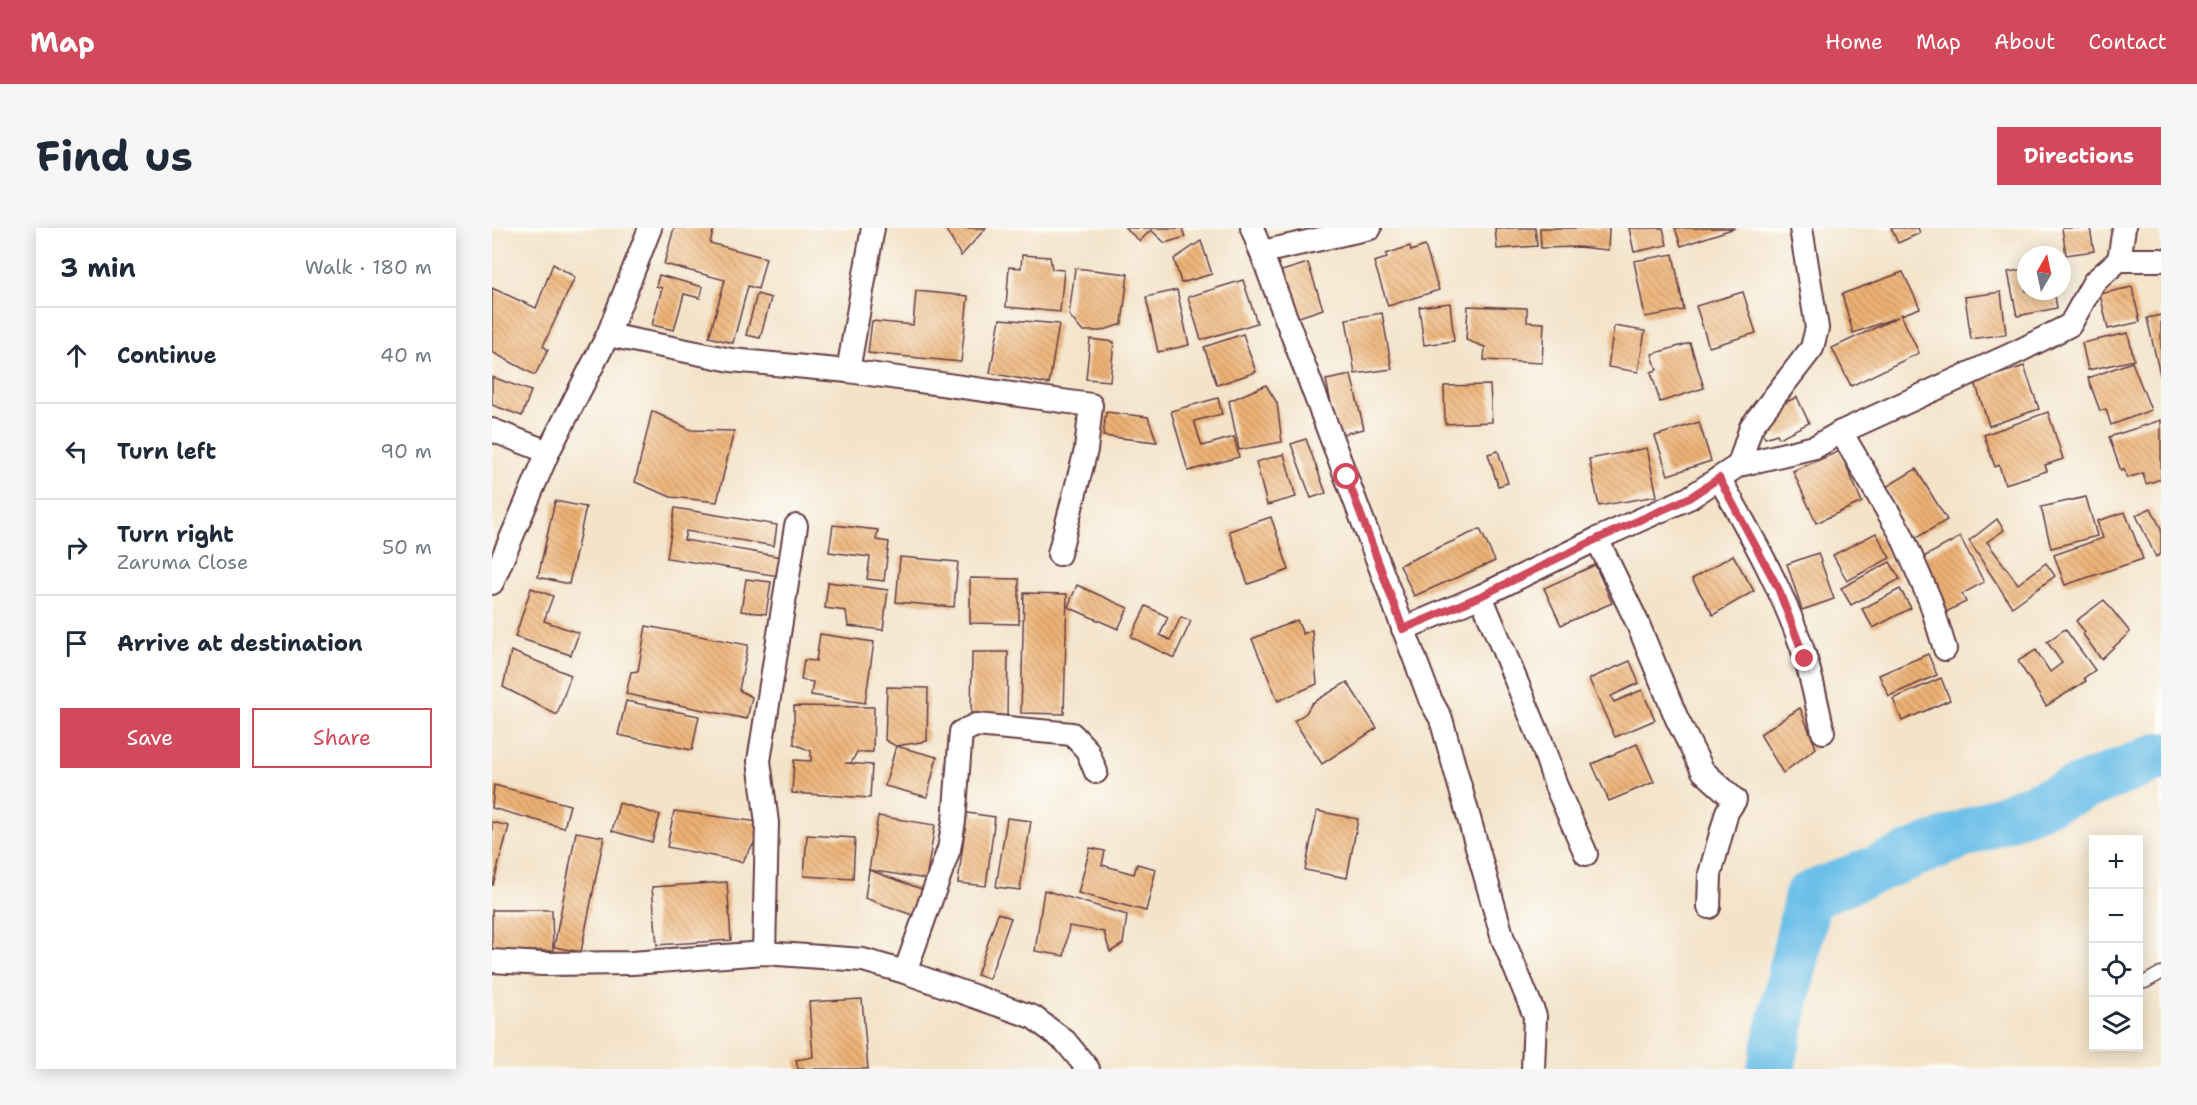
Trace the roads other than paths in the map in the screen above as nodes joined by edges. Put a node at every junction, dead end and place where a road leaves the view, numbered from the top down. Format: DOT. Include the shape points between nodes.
graph roads {
  1 [pos="650,228"];
  2 [pos="873,228"];
  3 [pos="1252,228"];
  4 [pos="1370,228"];
  5 [pos="1801,228"];
  6 [pos="2124,228"];
  7 [pos="1262,252"];
  8 [pos="2119,260"];
  9 [pos="2161,260"];
  10 [pos="608,335"];
  11 [pos="848,371"];
  12 [pos="492,430"];
  13 [pos="1841,432"];
  14 [pos="548,452"];
  15 [pos="1739,465"];
  16 [pos="1719,478"];
  17 [pos="796,526"];
  18 [pos="1597,539"];
  19 [pos="1059,554"];
  20 [pos="492,584"];
  21 [pos="1481,596"];
  22 [pos="1403,629"];
  23 [pos="1945,649"];
  24 [pos="1823,732"];
  25 [pos="1096,772"];
  26 [pos="1586,854"];
  27 [pos="1709,907"];
  28 [pos="764,953"];
  29 [pos="492,961"];
  30 [pos="905,972"];
  31 [pos="2161,973"];
  32 [pos="2145,982"];
  33 [pos="1078,1063"];
  34 [pos="1533,1069"];
  1 -- 10 [label="street"];
  2 -- 11 [label="street"];
  3 -- 7 [label="street"];
  4 -- 7 [label="street"];
  5 -- 15 [label="street" via="1817,328 1812,348 1751,427"];
  6 -- 8 [label="street"];
  7 -- 22 [label="street"];
  8 -- 9 [label="street"];
  8 -- 13 [label="street" via="2094,282 2070,325"];
  10 -- 11 [label="street" via="731,360"];
  10 -- 14 [label="street"];
  11 -- 19 [label="street" via="1091,405 1086,450"];
  12 -- 14 [label="street"];
  13 -- 15 [label="street" via="1815,447"];
  13 -- 23 [label="street" via="1900,534 1930,600"];
  14 -- 20 [label="street"];
  15 -- 16 [label="street"];
  16 -- 18 [label="street" via="1689,498"];
  16 -- 24 [label="street" via="1778,588 1805,659"];
  17 -- 28 [label="street" via="759,761 767,823"];
  18 -- 21 [label="street"];
  18 -- 27 [label="street" via="1703,771 1735,800 1727,812 1710,874"];
  21 -- 22 [label="street"];
  21 -- 26 [label="street"];
  22 -- 34 [label="street" via="1441,719 1503,939 1535,1016"];
  25 -- 30 [label="street" via="1087,750 1072,734 976,725 961,732 949,849"];
  28 -- 29 [label="street" via="632,963"];
  28 -- 30 [label="street" via="863,960"];
  30 -- 33 [label="street" via="1033,1017 1065,1041"];
  31 -- 32 [label="lane"];
}
